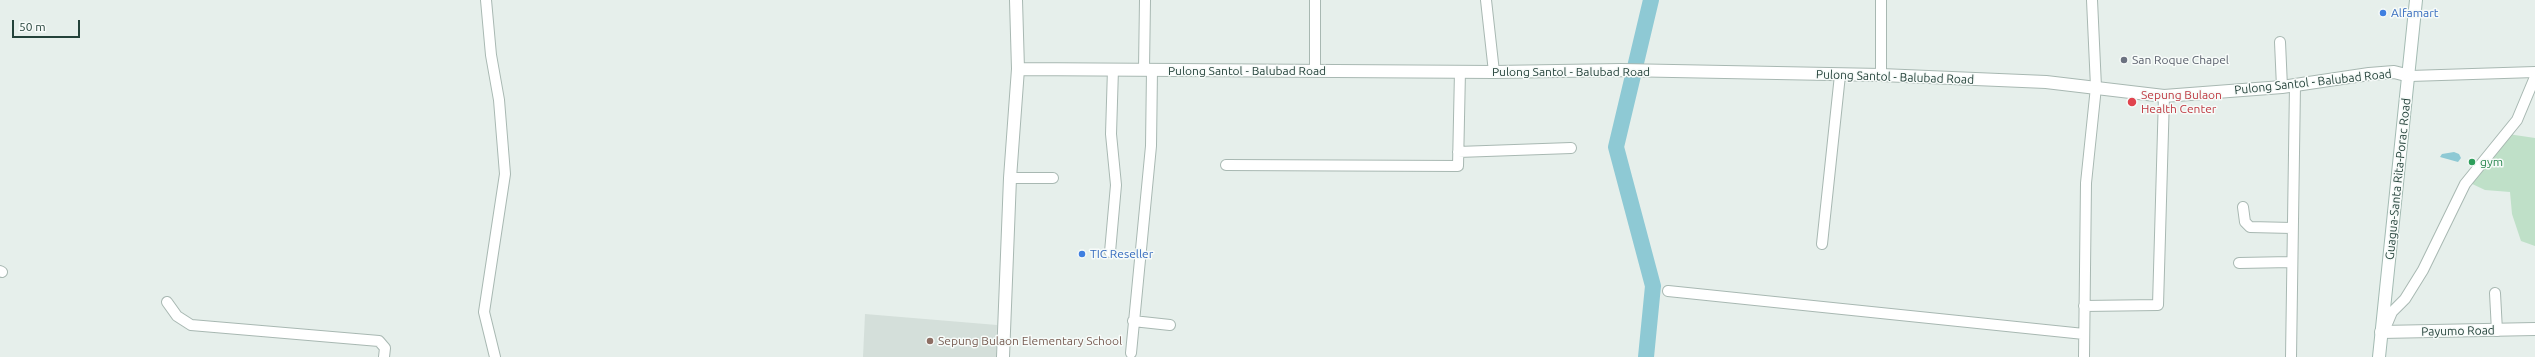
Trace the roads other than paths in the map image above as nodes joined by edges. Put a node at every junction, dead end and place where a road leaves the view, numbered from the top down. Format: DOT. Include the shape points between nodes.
graph roads {
  1 [pos="486,0"];
  2 [pos="1016,0"];
  3 [pos="1145,0"];
  4 [pos="1315,0"];
  5 [pos="1486,0"];
  6 [pos="1881,0"];
  7 [pos="2092,0"];
  8 [pos="2416,0"];
  9 [pos="2280,42"];
  10 [pos="1018,69"];
  11 [pos="1113,69"];
  12 [pos="1148,70"];
  13 [pos="1315,71"];
  14 [pos="1460,72"];
  15 [pos="1494,72"];
  16 [pos="2535,72"];
  17 [pos="1840,75"];
  18 [pos="1882,75"];
  19 [pos="2410,76"];
  20 [pos="2535,77"];
  21 [pos="2296,85"];
  22 [pos="2096,87"];
  23 [pos="2282,87"];
  24 [pos="2164,96"];
  25 [pos="1571,148"];
  26 [pos="1458,152"];
  27 [pos="1226,164"];
  28 [pos="1010,178"];
  29 [pos="1053,178"];
  30 [pos="2243,207"];
  31 [pos="2292,228"];
  32 [pos="1822,244"];
  33 [pos="1110,252"];
  34 [pos="2291,262"];
  35 [pos="2238,263"];
  36 [pos="1668,291"];
  37 [pos="2495,292"];
  38 [pos="167,302"];
  39 [pos="2084,306"];
  40 [pos="1133,321"];
  41 [pos="1170,325"];
  42 [pos="2535,329"];
  43 [pos="2497,331"];
  44 [pos="2382,332"];
  45 [pos="2084,334"];
  46 [pos="1131,353"];
  47 [pos="384,357"];
  48 [pos="495,357"];
  49 [pos="1003,357"];
  50 [pos="2084,357"];
  51 [pos="2291,357"];
  52 [pos="2379,357"];
  1 -- 48 [label="street" via="491,55 499,100 505,174 484,312"];
  2 -- 10 [label="street"];
  3 -- 12 [label="street"];
  4 -- 13 [label="street"];
  5 -- 15 [label="street"];
  6 -- 18 [label="street"];
  7 -- 22 [label="street"];
  8 -- 19 [label="street, Guagua-Santa Rita-Porac Road"];
  9 -- 23 [label="street"];
  10 -- 11 [label="street, Pulong Santol - Balubad Road"];
  10 -- 28 [label="street"];
  11 -- 12 [label="street, Pulong Santol - Balubad Road"];
  11 -- 33 [label="street" via="1111,134 1116,185"];
  12 -- 13 [label="street, Pulong Santol - Balubad Road"];
  12 -- 40 [label="street" via="1152,146"];
  13 -- 14 [label="street, Pulong Santol - Balubad Road"];
  14 -- 15 [label="street, Pulong Santol - Balubad Road"];
  14 -- 26 [label="street"];
  15 -- 17 [label="street, Pulong Santol - Balubad Road" via="1621,70"];
  16 -- 19 [label="street"];
  17 -- 18 [label="street, Pulong Santol - Balubad Road"];
  17 -- 32 [label="street"];
  18 -- 22 [label="street, Pulong Santol - Balubad Road" via="2046,82"];
  19 -- 21 [label="street, Pulong Santol - Balubad Road" via="2394,72 2333,78"];
  19 -- 44 [label="street, Guagua-Santa Rita-Porac Road"];
  20 -- 44 [label="street" via="2517,120 2464,184 2423,270 2405,299 2392,312"];
  21 -- 23 [label="street, Pulong Santol - Balubad Road"];
  21 -- 31 [label="street"];
  22 -- 24 [label="street, Pulong Santol - Balubad Road"];
  22 -- 39 [label="street" via="2086,184"];
  23 -- 24 [label="street, Pulong Santol - Balubad Road"];
  24 -- 39 [label="street" via="2158,305"];
  25 -- 26 [label="street"];
  26 -- 27 [label="street" via="1458,166"];
  28 -- 29 [label="street"];
  28 -- 49 [label="street"];
  30 -- 31 [label="street" via="2245,222 2250,227"];
  31 -- 34 [label="street"];
  34 -- 35 [label="street"];
  34 -- 51 [label="street"];
  36 -- 45 [label="street"];
  37 -- 43 [label="street"];
  38 -- 47 [label="street" via="176,316 191,325 379,341 385,348"];
  39 -- 45 [label="street"];
  40 -- 41 [label="street"];
  40 -- 46 [label="street"];
  42 -- 43 [label="street, Payumo Road"];
  43 -- 44 [label="street, Payumo Road"];
  44 -- 52 [label="street, Guagua-Santa Rita-Porac Road"];
  45 -- 50 [label="street"];
}
